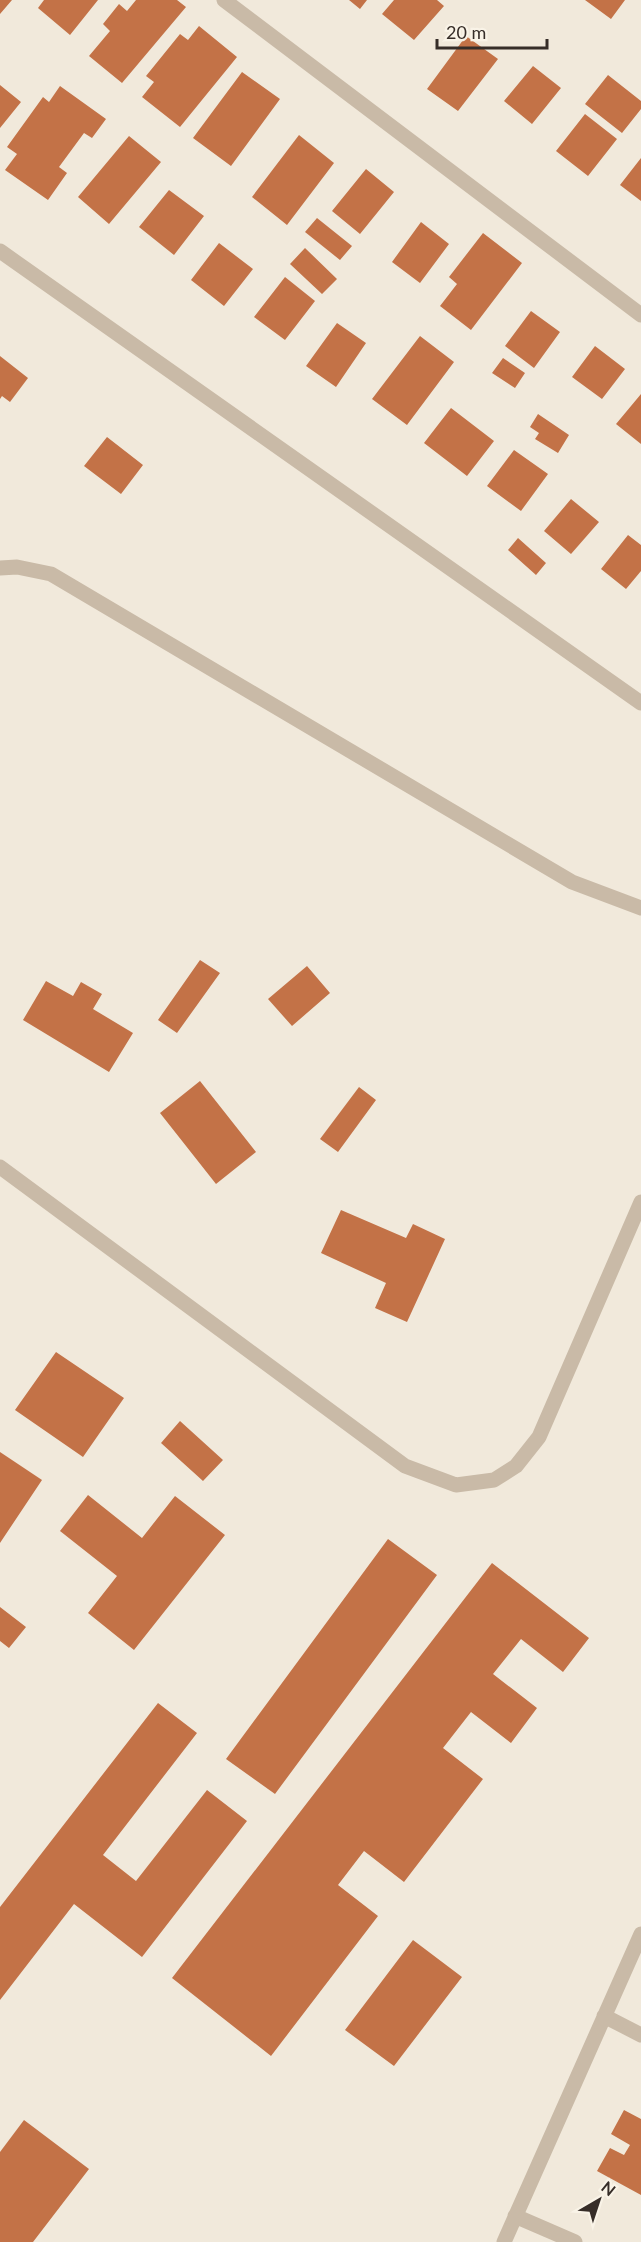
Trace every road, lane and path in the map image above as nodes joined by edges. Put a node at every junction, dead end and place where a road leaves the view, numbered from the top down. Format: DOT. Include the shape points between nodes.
graph roads {
  1 [pos="224,0"];
  2 [pos="0,251"];
  3 [pos="641,315"];
  4 [pos="0,568"];
  5 [pos="641,703"];
  6 [pos="641,908"];
  7 [pos="0,1167"];
  8 [pos="641,1202"];
  9 [pos="641,1934"];
  10 [pos="604,2016"];
  11 [pos="641,2035"];
  12 [pos="515,2216"];
  13 [pos="504,2242"];
  14 [pos="575,2242"];
  1 -- 3 [label="street"];
  2 -- 5 [label="street"];
  4 -- 6 [label="street" via="51,574 572,882"];
  7 -- 8 [label="street" via="405,1466 456,1485 494,1480 516,1466 539,1437"];
  9 -- 10 [label="street"];
  10 -- 11 [label="street"];
  10 -- 12 [label="street"];
  12 -- 13 [label="street"];
  12 -- 14 [label="street"];
}
